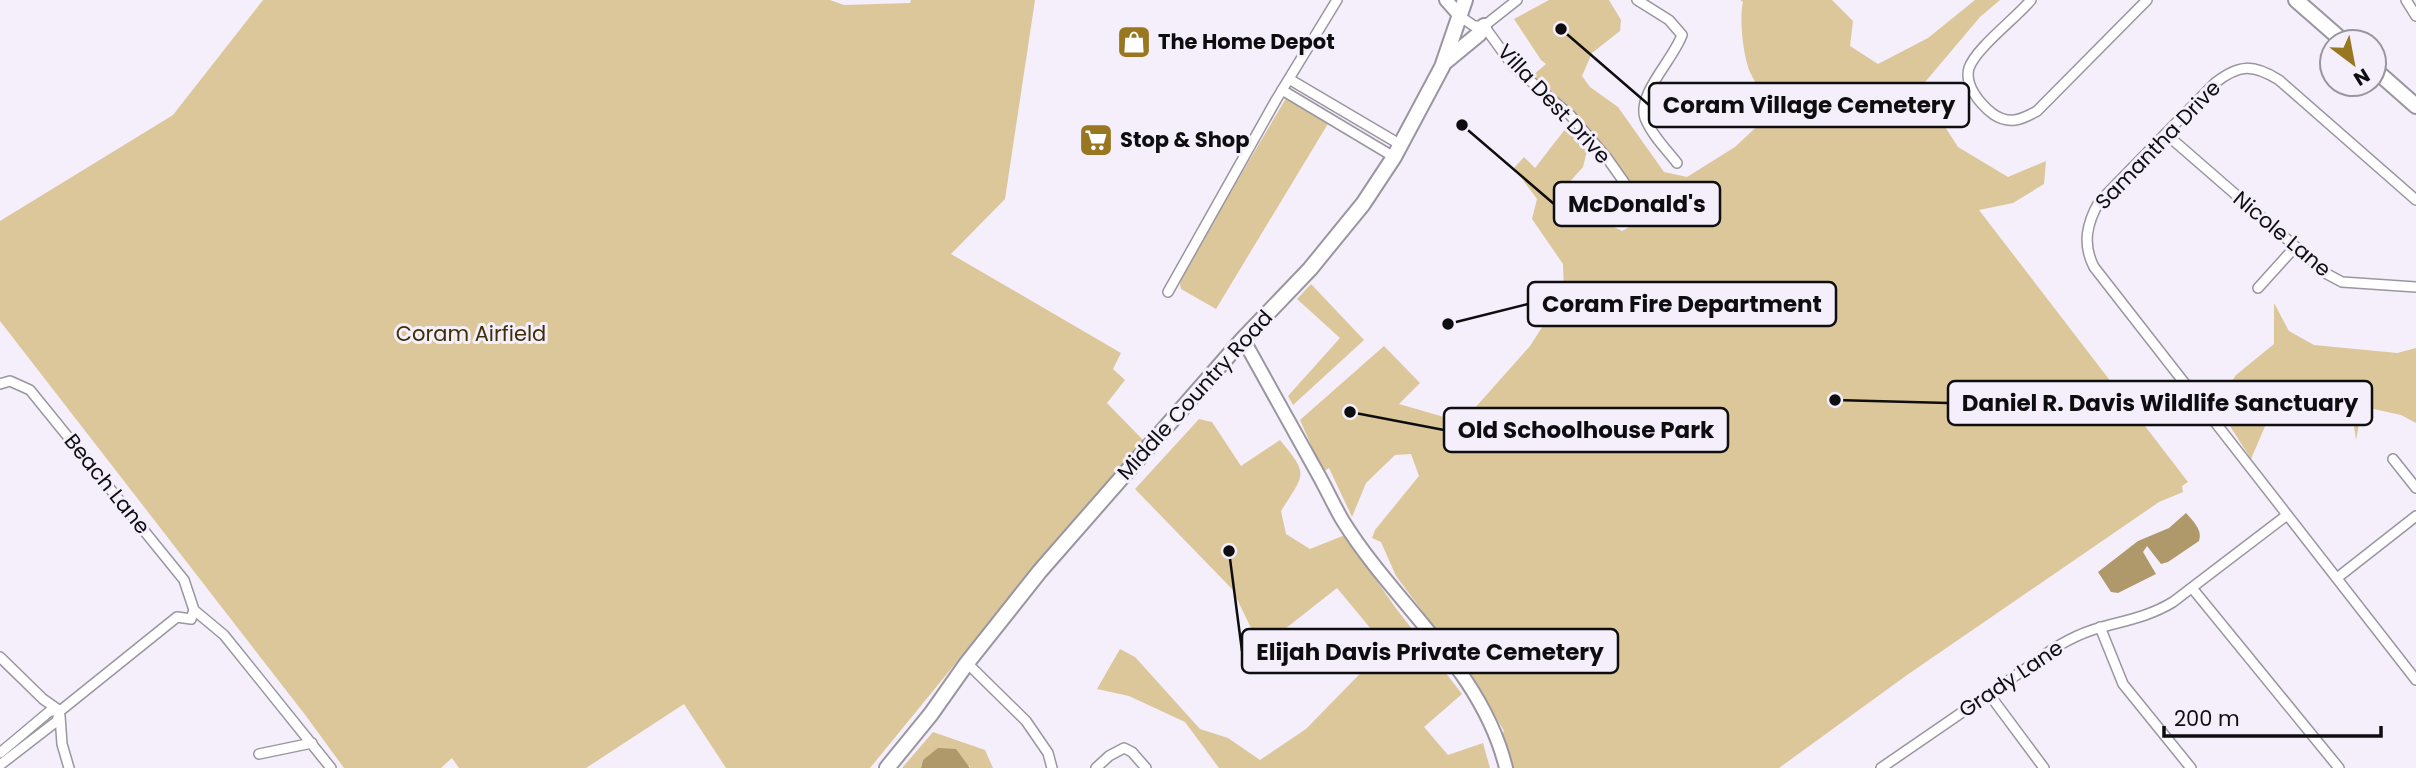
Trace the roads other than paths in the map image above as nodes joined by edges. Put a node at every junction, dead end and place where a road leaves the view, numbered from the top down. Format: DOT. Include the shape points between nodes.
graph roads {
  1 [pos="1337,0"];
  2 [pos="1446,0"];
  3 [pos="1465,0"];
  4 [pos="1517,0"];
  5 [pos="1637,0"];
  6 [pos="2031,0"];
  7 [pos="2147,0"];
  8 [pos="2296,0"];
  9 [pos="2406,0"];
  10 [pos="2416,16"];
  11 [pos="1461,17"];
  12 [pos="1484,26"];
  13 [pos="2328,28"];
  14 [pos="1444,63"];
  15 [pos="1289,79"];
  16 [pos="2388,81"];
  17 [pos="1282,90"];
  18 [pos="2416,106"];
  19 [pos="2166,134"];
  20 [pos="1398,151"];
  21 [pos="1677,163"];
  22 [pos="1624,182"];
  23 [pos="2416,200"];
  24 [pos="2295,247"];
  25 [pos="2416,287"];
  26 [pos="2258,288"];
  27 [pos="1168,292"];
  28 [pos="1243,339"];
  29 [pos="0,384"];
  30 [pos="2393,459"];
  31 [pos="2416,488"];
  32 [pos="2287,515"];
  33 [pos="2416,516"];
  34 [pos="2337,578"];
  35 [pos="2192,588"];
  36 [pos="194,610"];
  37 [pos="2100,627"];
  38 [pos="0,657"];
  39 [pos="967,663"];
  40 [pos="2412,667"];
  41 [pos="2416,680"];
  42 [pos="1989,694"];
  43 [pos="60,711"];
  44 [pos="312,743"];
  45 [pos="0,753"];
  46 [pos="259,754"];
  47 [pos="0,765"];
  48 [pos="69,768"];
  49 [pos="331,768"];
  50 [pos="887,768"];
  51 [pos="1052,768"];
  52 [pos="1096,768"];
  53 [pos="1146,768"];
  54 [pos="1506,768"];
  55 [pos="1881,768"];
  56 [pos="2044,768"];
  57 [pos="2191,768"];
  58 [pos="2339,768"];
  1 -- 15 [label="street"];
  2 -- 11 [label="main road"];
  3 -- 11 [label="main road, Middle Country Road"];
  4 -- 12 [label="street"];
  5 -- 21 [label="street" via="1669,20 1682,35 1646,95 1645,117"];
  6 -- 7 [label="street" via="1968,69 1975,96 1987,110 2009,121 2037,111"];
  8 -- 13 [label="main road"];
  9 -- 10 [label="street"];
  11 -- 12 [label="street" via="1474,26"];
  11 -- 14 [label="main road, Middle Country Road"];
  12 -- 14 [label="main road"];
  12 -- 22 [label="street, Villa Dest Drive" via="1513,66 1570,115"];
  14 -- 20 [label="main road, Middle Country Road"];
  15 -- 17 [label="street"];
  15 -- 20 [label="street"];
  16 -- 18 [label="main road"];
  17 -- 20 [label="street"];
  17 -- 27 [label="street"];
  19 -- 23 [label="street, Samantha Drive" via="2223,77 2235,70 2263,70"];
  19 -- 24 [label="street, Nicole Lane"];
  19 -- 32 [label="street, Samantha Drive" via="2099,202 2090,218 2090,258"];
  20 -- 28 [label="main road, Middle Country Road" via="1334,240"];
  24 -- 25 [label="street, Nicole Lane" via="2342,282"];
  24 -- 26 [label="street"];
  28 -- 39 [label="main road, Middle Country Road" via="1105,495"];
  28 -- 54 [label="main road" via="1343,521 1476,695 1491,722"];
  29 -- 36 [label="street, Beach Lane" via="10,381 30,390 184,580"];
  30 -- 31 [label="street"];
  32 -- 34 [label="street, Samantha Drive"];
  32 -- 35 [label="street, Grady Lane"];
  33 -- 34 [label="street"];
  34 -- 40 [label="street, Samantha Drive"];
  35 -- 37 [label="street, Grady Lane" via="2158,611"];
  35 -- 58 [label="street"];
  36 -- 43 [label="street" via="191,619 177,617"];
  36 -- 44 [label="street, Beach Lane" via="224,635"];
  37 -- 42 [label="street, Grady Lane" via="2050,650"];
  37 -- 57 [label="street" via="2123,684"];
  38 -- 43 [label="street"];
  39 -- 50 [label="main road, Middle Country Road"];
  39 -- 51 [label="street" via="1026,721 1048,753"];
  40 -- 41 [label="street, Samantha Drive"];
  42 -- 55 [label="street, Grady Lane"];
  42 -- 56 [label="street"];
  43 -- 45 [label="street" via="50,711"];
  43 -- 47 [label="street" via="57,721"];
  43 -- 48 [label="street"];
  44 -- 46 [label="street"];
  44 -- 49 [label="street, Beach Lane"];
  52 -- 53 [label="street" via="1125,748"];
}
